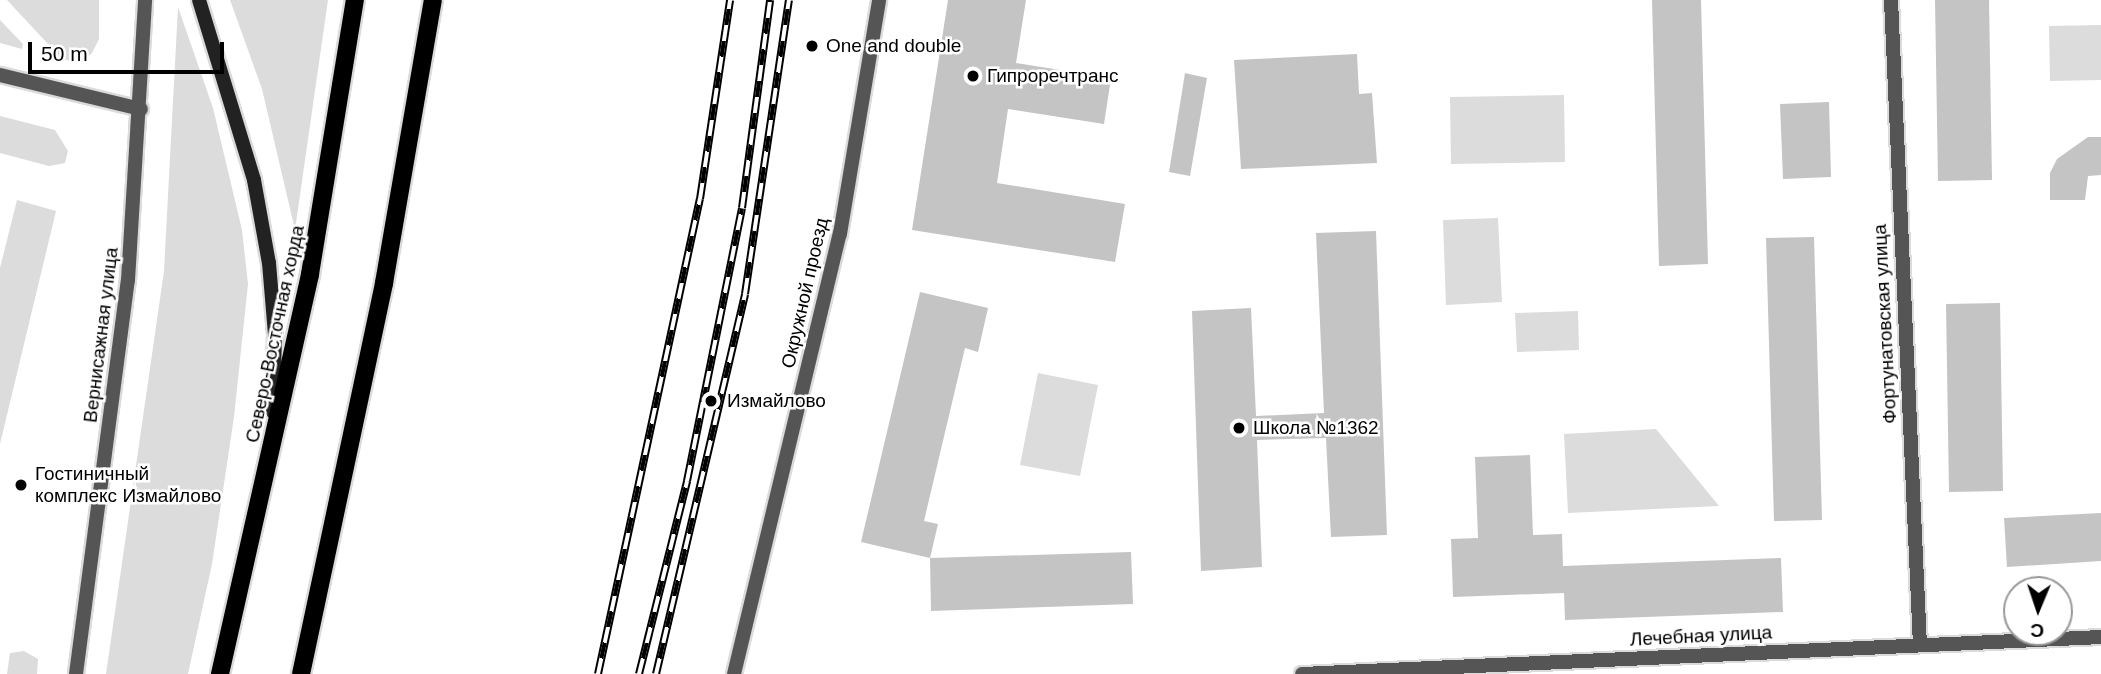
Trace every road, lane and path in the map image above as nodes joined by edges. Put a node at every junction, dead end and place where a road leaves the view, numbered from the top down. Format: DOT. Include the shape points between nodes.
graph roads {
  1 [pos="145,0"];
  2 [pos="200,0"];
  3 [pos="355,0"];
  4 [pos="433,0"];
  5 [pos="879,0"];
  6 [pos="1891,0"];
  7 [pos="0,75"];
  8 [pos="141,108"];
  9 [pos="273,449"];
  10 [pos="2101,637"];
  11 [pos="1920,645"];
  12 [pos="76,674"];
  13 [pos="220,674"];
  14 [pos="301,674"];
  15 [pos="734,674"];
  16 [pos="1302,674"];
  1 -- 8 [label="street, Вернисажная улица"];
  2 -- 9 [label="main road" via="254,180 269,263 275,335"];
  3 -- 9 [label="main road, Северо-Восточная хорда" via="310,274"];
  4 -- 14 [label="main road" via="384,283"];
  5 -- 15 [label="street, Окружной проезд" via="840,234"];
  6 -- 11 [label="street, Фортунатовская улица"];
  7 -- 8 [label="street"];
  8 -- 12 [label="street, Вернисажная улица" via="128,280"];
  9 -- 13 [label="main road, Северо-Восточная хорда"];
  10 -- 11 [label="street, Лечебная улица"];
  11 -- 16 [label="street, Лечебная улица"];
}
